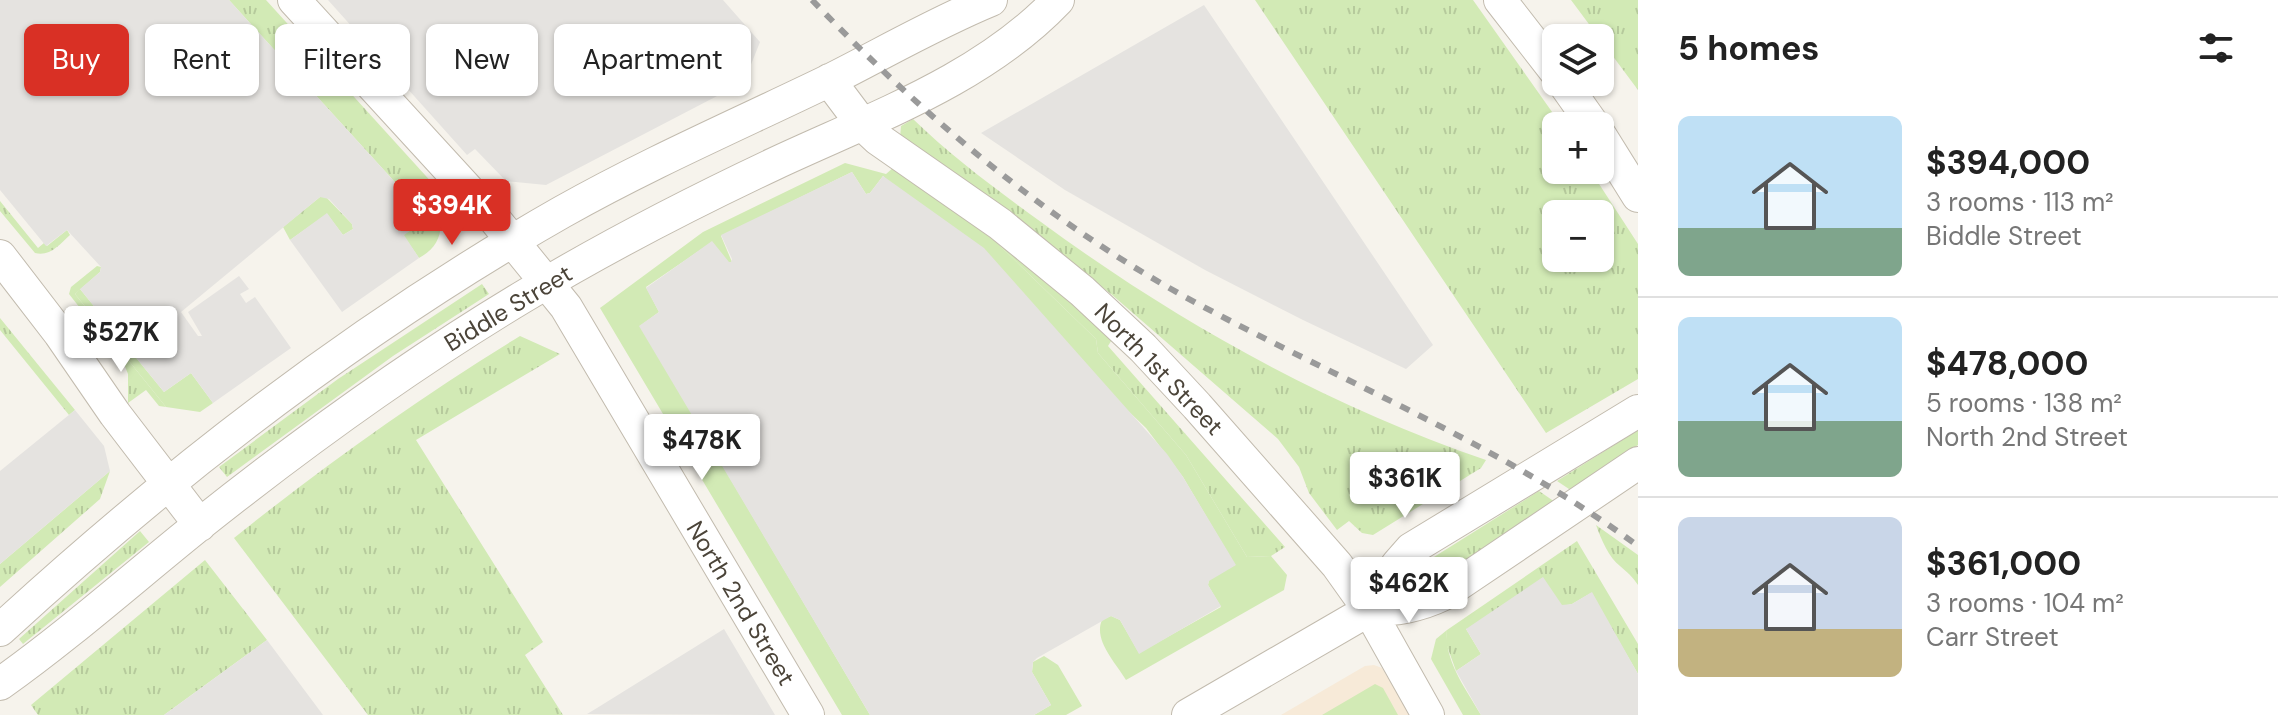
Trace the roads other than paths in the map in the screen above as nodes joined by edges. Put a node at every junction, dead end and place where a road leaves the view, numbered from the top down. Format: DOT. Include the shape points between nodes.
graph roads {
  1 [pos="294,0"];
  2 [pos="991,0"];
  3 [pos="1058,0"];
  4 [pos="1500,0"];
  5 [pos="1542,54"];
  6 [pos="829,80"];
  7 [pos="862,124"];
  8 [pos="1614,157"];
  9 [pos="1638,196"];
  10 [pos="514,241"];
  11 [pos="0,256"];
  12 [pos="548,282"];
  13 [pos="1638,411"];
  14 [pos="1638,463"];
  15 [pos="168,482"];
  16 [pos="200,525"];
  17 [pos="1369,610"];
  18 [pos="0,630"];
  19 [pos="0,684"];
  20 [pos="808,715"];
  21 [pos="1188,715"];
  22 [pos="1428,715"];
  1 -- 10 [label="street, North 2nd Street"];
  2 -- 6 [label="street"];
  3 -- 7 [label="street, Biddle Street" via="1024,34 988,59"];
  4 -- 5 [label="street"];
  6 -- 7 [label="street, North 1st Street"];
  6 -- 10 [label="street" via="668,156"];
  7 -- 12 [label="street, Biddle Street" via="752,174"];
  7 -- 17 [label="street, North 1st Street" via="1009,231 1133,339 1308,530"];
  8 -- 9 [label="street"];
  10 -- 12 [label="street, North 2nd Street"];
  10 -- 15 [label="street" via="338,354"];
  11 -- 15 [label="street"];
  12 -- 16 [label="street, Biddle Street" via="350,410"];
  12 -- 20 [label="street, North 2nd Street"];
  13 -- 17 [label="street" via="1411,549 1388,575"];
  14 -- 17 [label="street" via="1444,594 1398,610"];
  15 -- 16 [label="street"];
  15 -- 18 [label="street"];
  16 -- 19 [label="street, Biddle Street"];
  17 -- 21 [label="street"];
  17 -- 22 [label="street, North 1st Street"];
}
